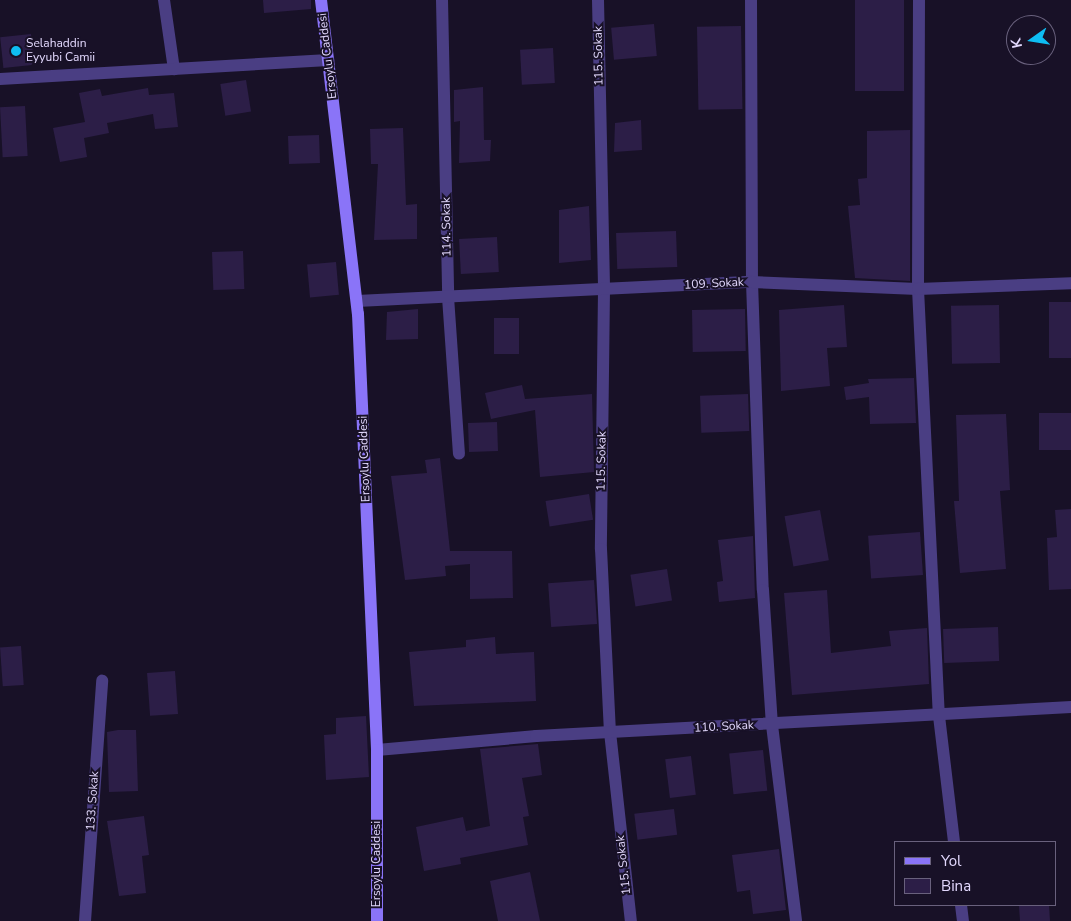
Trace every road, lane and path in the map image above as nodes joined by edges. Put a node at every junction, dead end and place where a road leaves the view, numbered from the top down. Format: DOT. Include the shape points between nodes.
graph roads {
  1 [pos="164,0"];
  2 [pos="321,0"];
  3 [pos="442,0"];
  4 [pos="598,0"];
  5 [pos="751,0"];
  6 [pos="920,0"];
  7 [pos="328,60"];
  8 [pos="174,69"];
  9 [pos="0,79"];
  10 [pos="752,282"];
  11 [pos="1071,283"];
  12 [pos="918,289"];
  13 [pos="604,290"];
  14 [pos="448,297"];
  15 [pos="357,301"];
  16 [pos="459,454"];
  17 [pos="102,681"];
  18 [pos="1071,707"];
  19 [pos="939,716"];
  20 [pos="772,725"];
  21 [pos="610,732"];
  22 [pos="377,750"];
  23 [pos="954,841"];
  24 [pos="961,906"];
  25 [pos="84,921"];
  26 [pos="377,921"];
  27 [pos="631,921"];
  28 [pos="796,921"];
  29 [pos="963,921"];
  1 -- 8 [label="street"];
  2 -- 7 [label="street, Ersoylu Caddesi"];
  3 -- 14 [label="street, 114. Sokak"];
  4 -- 13 [label="street, 115. Sokak"];
  5 -- 10 [label="street"];
  6 -- 12 [label="street"];
  7 -- 8 [label="street"];
  7 -- 15 [label="street, Ersoylu Caddesi"];
  8 -- 9 [label="street"];
  10 -- 12 [label="street, 109. Sokak"];
  10 -- 13 [label="street, 109. Sokak"];
  10 -- 20 [label="street"];
  11 -- 12 [label="street, 109. Sokak"];
  12 -- 19 [label="street"];
  13 -- 14 [label="street, 109. Sokak"];
  13 -- 21 [label="street, 115. Sokak" via="601,549"];
  14 -- 15 [label="street, 109. Sokak"];
  14 -- 16 [label="street, 114. Sokak"];
  15 -- 22 [label="street, Ersoylu Caddesi"];
  17 -- 25 [label="street, 133. Sokak"];
  18 -- 19 [label="street, 110. Sokak"];
  19 -- 20 [label="street, 110. Sokak"];
  19 -- 23 [label="street"];
  20 -- 21 [label="street, 110. Sokak"];
  20 -- 28 [label="street"];
  21 -- 22 [label="street, 110. Sokak"];
  21 -- 27 [label="street, 115. Sokak"];
  22 -- 26 [label="street, Ersoylu Caddesi"];
  24 -- 29 [label="street"];
}
